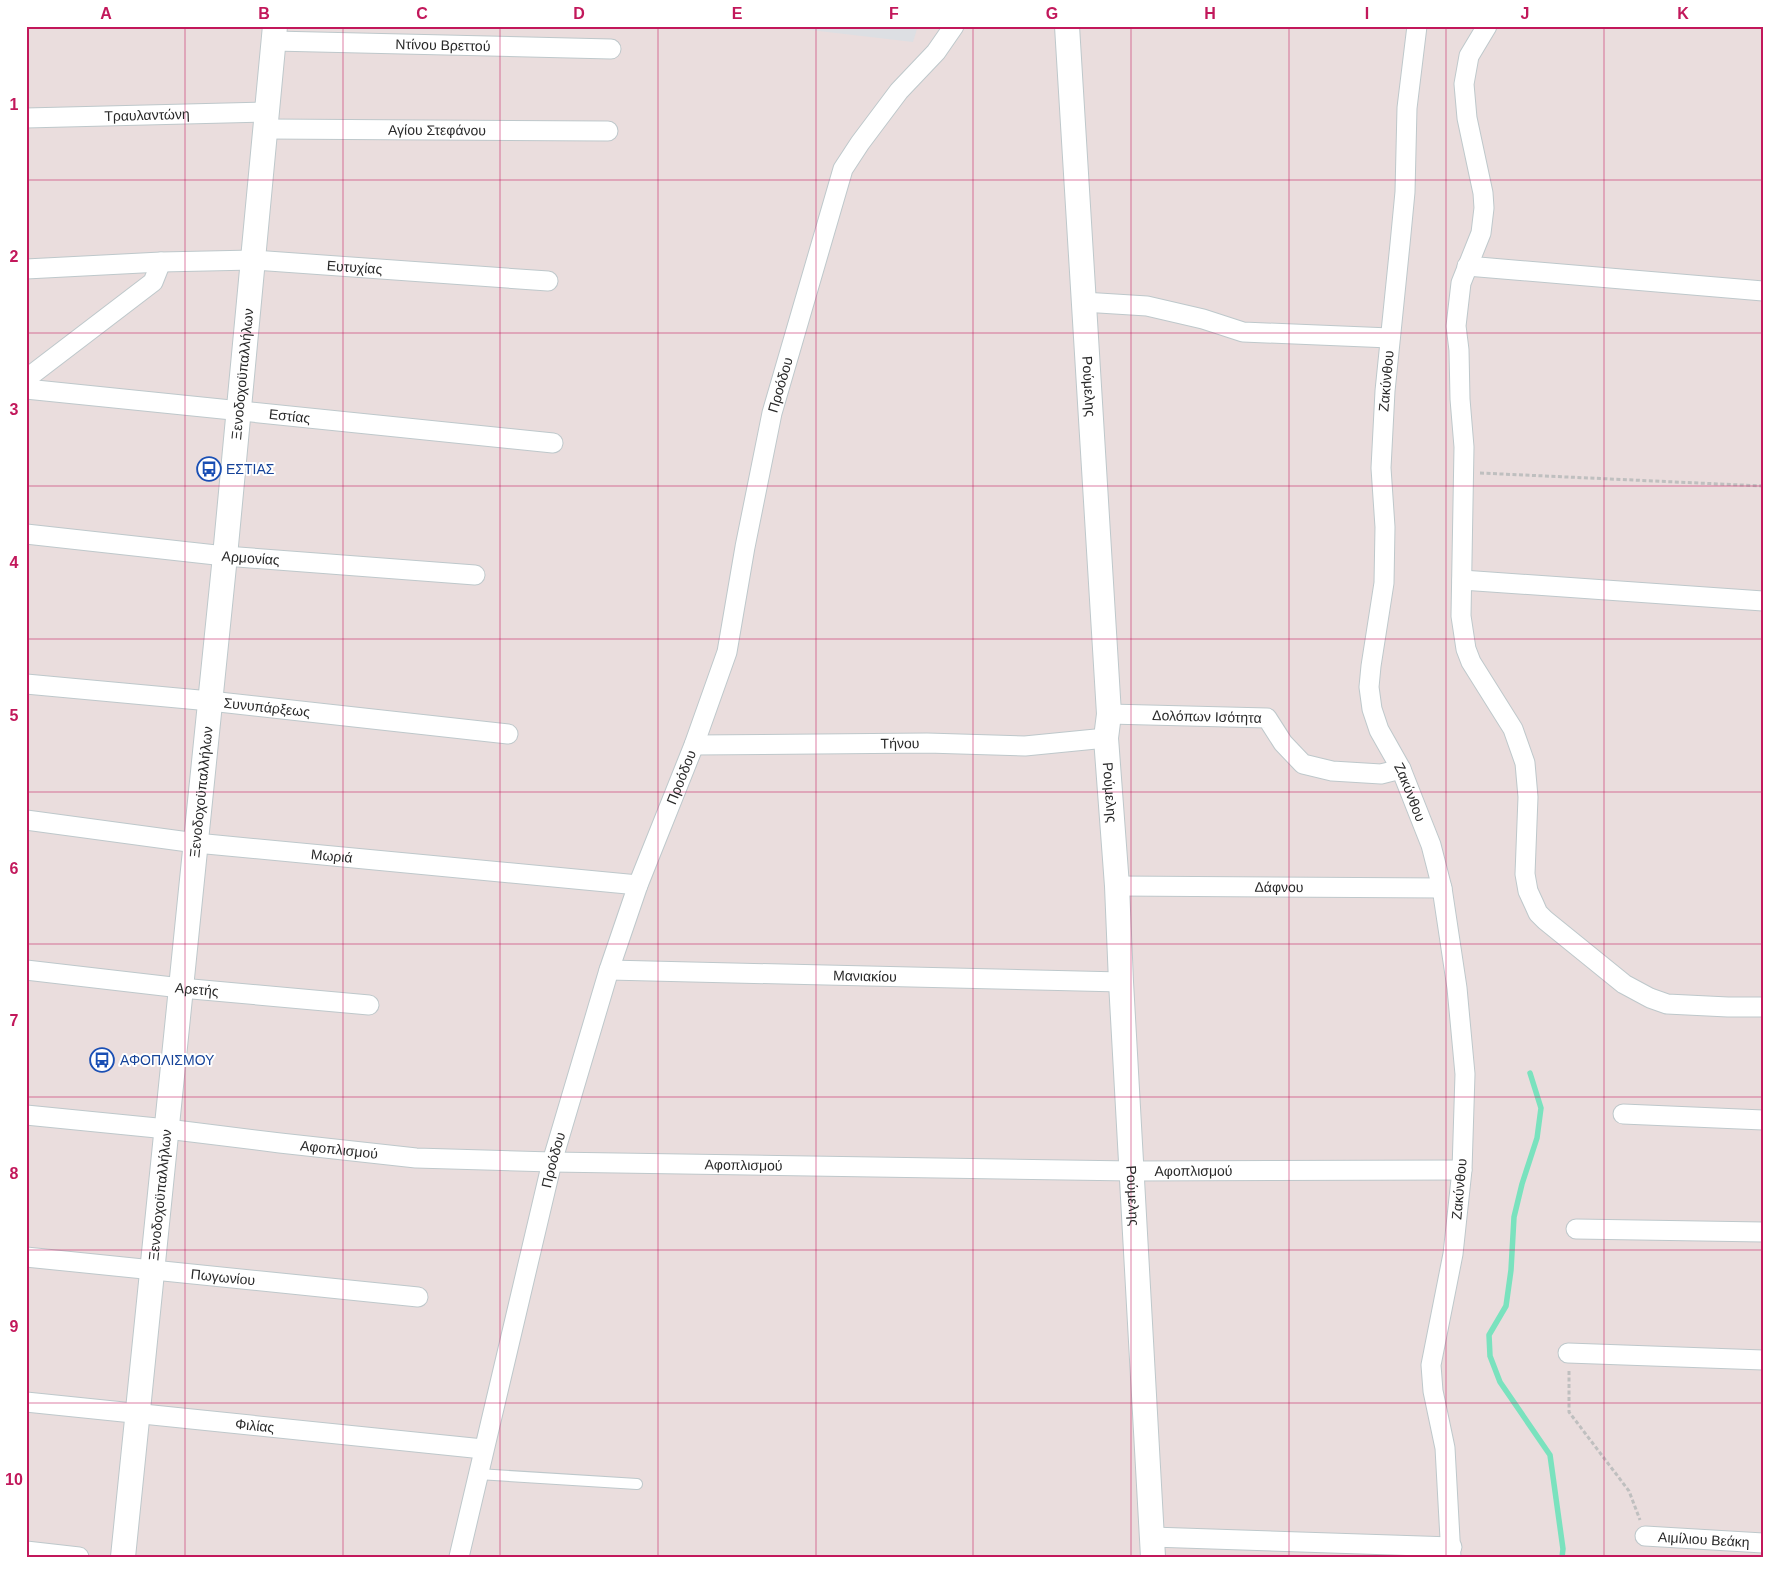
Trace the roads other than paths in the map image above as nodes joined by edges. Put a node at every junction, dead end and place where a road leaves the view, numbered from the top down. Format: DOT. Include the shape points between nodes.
graph roads {
  1 [pos="954,26"];
  2 [pos="1067,26"];
  3 [pos="1416,26"];
  4 [pos="1487,26"];
  5 [pos="275,34"];
  6 [pos="611,49"];
  7 [pos="26,118"];
  8 [pos="267,120"];
  9 [pos="608,131"];
  10 [pos="253,260"];
  11 [pos="162,262"];
  12 [pos="1467,266"];
  13 [pos="26,269"];
  14 [pos="548,281"];
  15 [pos="1763,291"];
  16 [pos="1083,302"];
  17 [pos="1390,338"];
  18 [pos="26,380"];
  19 [pos="26,389"];
  20 [pos="239,410"];
  21 [pos="553,443"];
  22 [pos="26,534"];
  23 [pos="225,556"];
  24 [pos="476,576"];
  25 [pos="1462,580"];
  26 [pos="1763,600"];
  27 [pos="26,684"];
  28 [pos="210,701"];
  29 [pos="1108,714"];
  30 [pos="508,734"];
  31 [pos="1106,738"];
  32 [pos="694,744"];
  33 [pos="1401,769"];
  34 [pos="26,820"];
  35 [pos="196,843"];
  36 [pos="638,885"];
  37 [pos="1117,886"];
  38 [pos="1442,888"];
  39 [pos="26,970"];
  40 [pos="609,970"];
  41 [pos="1121,982"];
  42 [pos="181,988"];
  43 [pos="369,1005"];
  44 [pos="1763,1007"];
  45 [pos="1623,1114"];
  46 [pos="26,1115"];
  47 [pos="1763,1120"];
  48 [pos="167,1129"];
  49 [pos="552,1162"];
  50 [pos="1462,1170"];
  51 [pos="1132,1171"];
  52 [pos="1576,1229"];
  53 [pos="1763,1232"];
  54 [pos="26,1257"];
  55 [pos="153,1269"];
  56 [pos="418,1297"];
  57 [pos="1568,1353"];
  58 [pos="1763,1360"];
  59 [pos="26,1402"];
  60 [pos="138,1414"];
  61 [pos="483,1450"];
  62 [pos="478,1474"];
  63 [pos="637,1484"];
  64 [pos="1645,1536"];
  65 [pos="1763,1543"];
  66 [pos="1152,1547"];
  67 [pos="26,1552"];
  68 [pos="1451,1552"];
  69 [pos="79,1557"];
  70 [pos="123,1557"];
  71 [pos="459,1557"];
  1 -- 32 [label="street, Προόδου" via="936,52 899,91 843,169 772,413 728,652"];
  2 -- 16 [label="street, Ρούμελης"];
  3 -- 17 [label="street, Ζακύνθου" via="1407,108 1405,192"];
  4 -- 12 [label="street" via="1469,56 1464,84 1484,208 1480,232"];
  5 -- 6 [label="street, Ντίνου Βρεττού"];
  5 -- 8 [label="street, Ξενοδοχοϋπαλλήλων"];
  7 -- 8 [label="street, Τραυλαντώνη"];
  8 -- 9 [label="street, Αγίου Στεφάνου"];
  8 -- 10 [label="street, Ξενοδοχοϋπαλλήλων"];
  10 -- 11 [label="street, Ευτυχίας"];
  10 -- 14 [label="street, Ευτυχίας"];
  10 -- 20 [label="street, Ξενοδοχοϋπαλλήλων"];
  11 -- 13 [label="street, Ευτυχίας"];
  11 -- 18 [label="street" via="153,282"];
  12 -- 15 [label="street"];
  12 -- 25 [label="street" via="1458,295 1456,326 1464,472"];
  16 -- 17 [label="street" via="1147,306 1244,332"];
  16 -- 29 [label="street, Ρούμελης"];
  17 -- 33 [label="street, Ζακύνθου" via="1381,468 1384,583 1369,687 1379,730"];
  19 -- 20 [label="street, Εστίας"];
  20 -- 21 [label="street, Εστίας"];
  20 -- 23 [label="street, Ξενοδοχοϋπαλλήλων"];
  22 -- 23 [label="street, Αρμονίας"];
  23 -- 24 [label="street, Αρμονίας"];
  23 -- 28 [label="street, Ξενοδοχοϋπαλλήλων"];
  25 -- 26 [label="street"];
  25 -- 44 [label="street" via="1461,616 1466,649 1513,729 1525,763 1528,797 1525,874 1528,891 1538,913 1612,975 1641,994 1667,1004"];
  27 -- 28 [label="street, Συνυπάρξεως"];
  28 -- 30 [label="street, Συνυπάρξεως"];
  28 -- 35 [label="street, Ξενοδοχοϋπαλλήλων"];
  29 -- 31 [label="street, Ρούμελης"];
  29 -- 33 [label="street, Δολόπων Ισότητα" via="1267,718 1283,743 1303,764 1332,771 1381,774"];
  31 -- 32 [label="street, Τήνου" via="1025,746"];
  31 -- 37 [label="street, Ρούμελης"];
  32 -- 36 [label="street, Προόδου"];
  33 -- 38 [label="street, Ζακύνθου" via="1431,845"];
  34 -- 35 [label="street, Μωριά"];
  35 -- 36 [label="street, Μωριά"];
  35 -- 42 [label="street, Ξενοδοχοϋπαλλήλων"];
  36 -- 40 [label="street, Προόδου"];
  37 -- 38 [label="street, Δάφνου"];
  37 -- 41 [label="street, Ρούμελης"];
  38 -- 50 [label="street, Ζακύνθου" via="1457,988 1465,1074"];
  39 -- 42 [label="street, Αρετής"];
  40 -- 41 [label="street, Μανιακίου"];
  40 -- 49 [label="street, Προόδου"];
  41 -- 51 [label="street, Ρούμελης"];
  42 -- 43 [label="street, Αρετής"];
  42 -- 48 [label="street, Ξενοδοχοϋπαλλήλων"];
  45 -- 47 [label="street"];
  46 -- 48 [label="street, Αφοπλισμού"];
  48 -- 49 [label="street, Αφοπλισμού" via="416,1158"];
  48 -- 55 [label="street, Ξενοδοχοϋπαλλήλων"];
  49 -- 51 [label="street, Αφοπλισμού"];
  49 -- 61 [label="street, Προόδου"];
  50 -- 51 [label="street, Αφοπλισμού"];
  50 -- 68 [label="street, Ζακύνθου" via="1453,1254 1431,1365 1432,1392 1446,1448"];
  51 -- 66 [label="street, Ρούμελης"];
  52 -- 53 [label="street"];
  54 -- 55 [label="street, Πωγωνίου"];
  55 -- 56 [label="street, Πωγωνίου"];
  55 -- 60 [label="street, Ξενοδοχοϋπαλλήλων"];
  57 -- 58 [label="street"];
  59 -- 60 [label="street, Φιλίας"];
  60 -- 61 [label="street, Φιλίας"];
  60 -- 70 [label="street, Ξενοδοχοϋπαλλήλων"];
  61 -- 62 [label="street, Προόδου"];
  62 -- 63 [label="lane"];
  62 -- 71 [label="street, Προόδου"];
  64 -- 65 [label="street, Αιμίλιου Βεάκη"];
  66 -- 68 [label="street"];
  67 -- 69 [label="street"];
}
